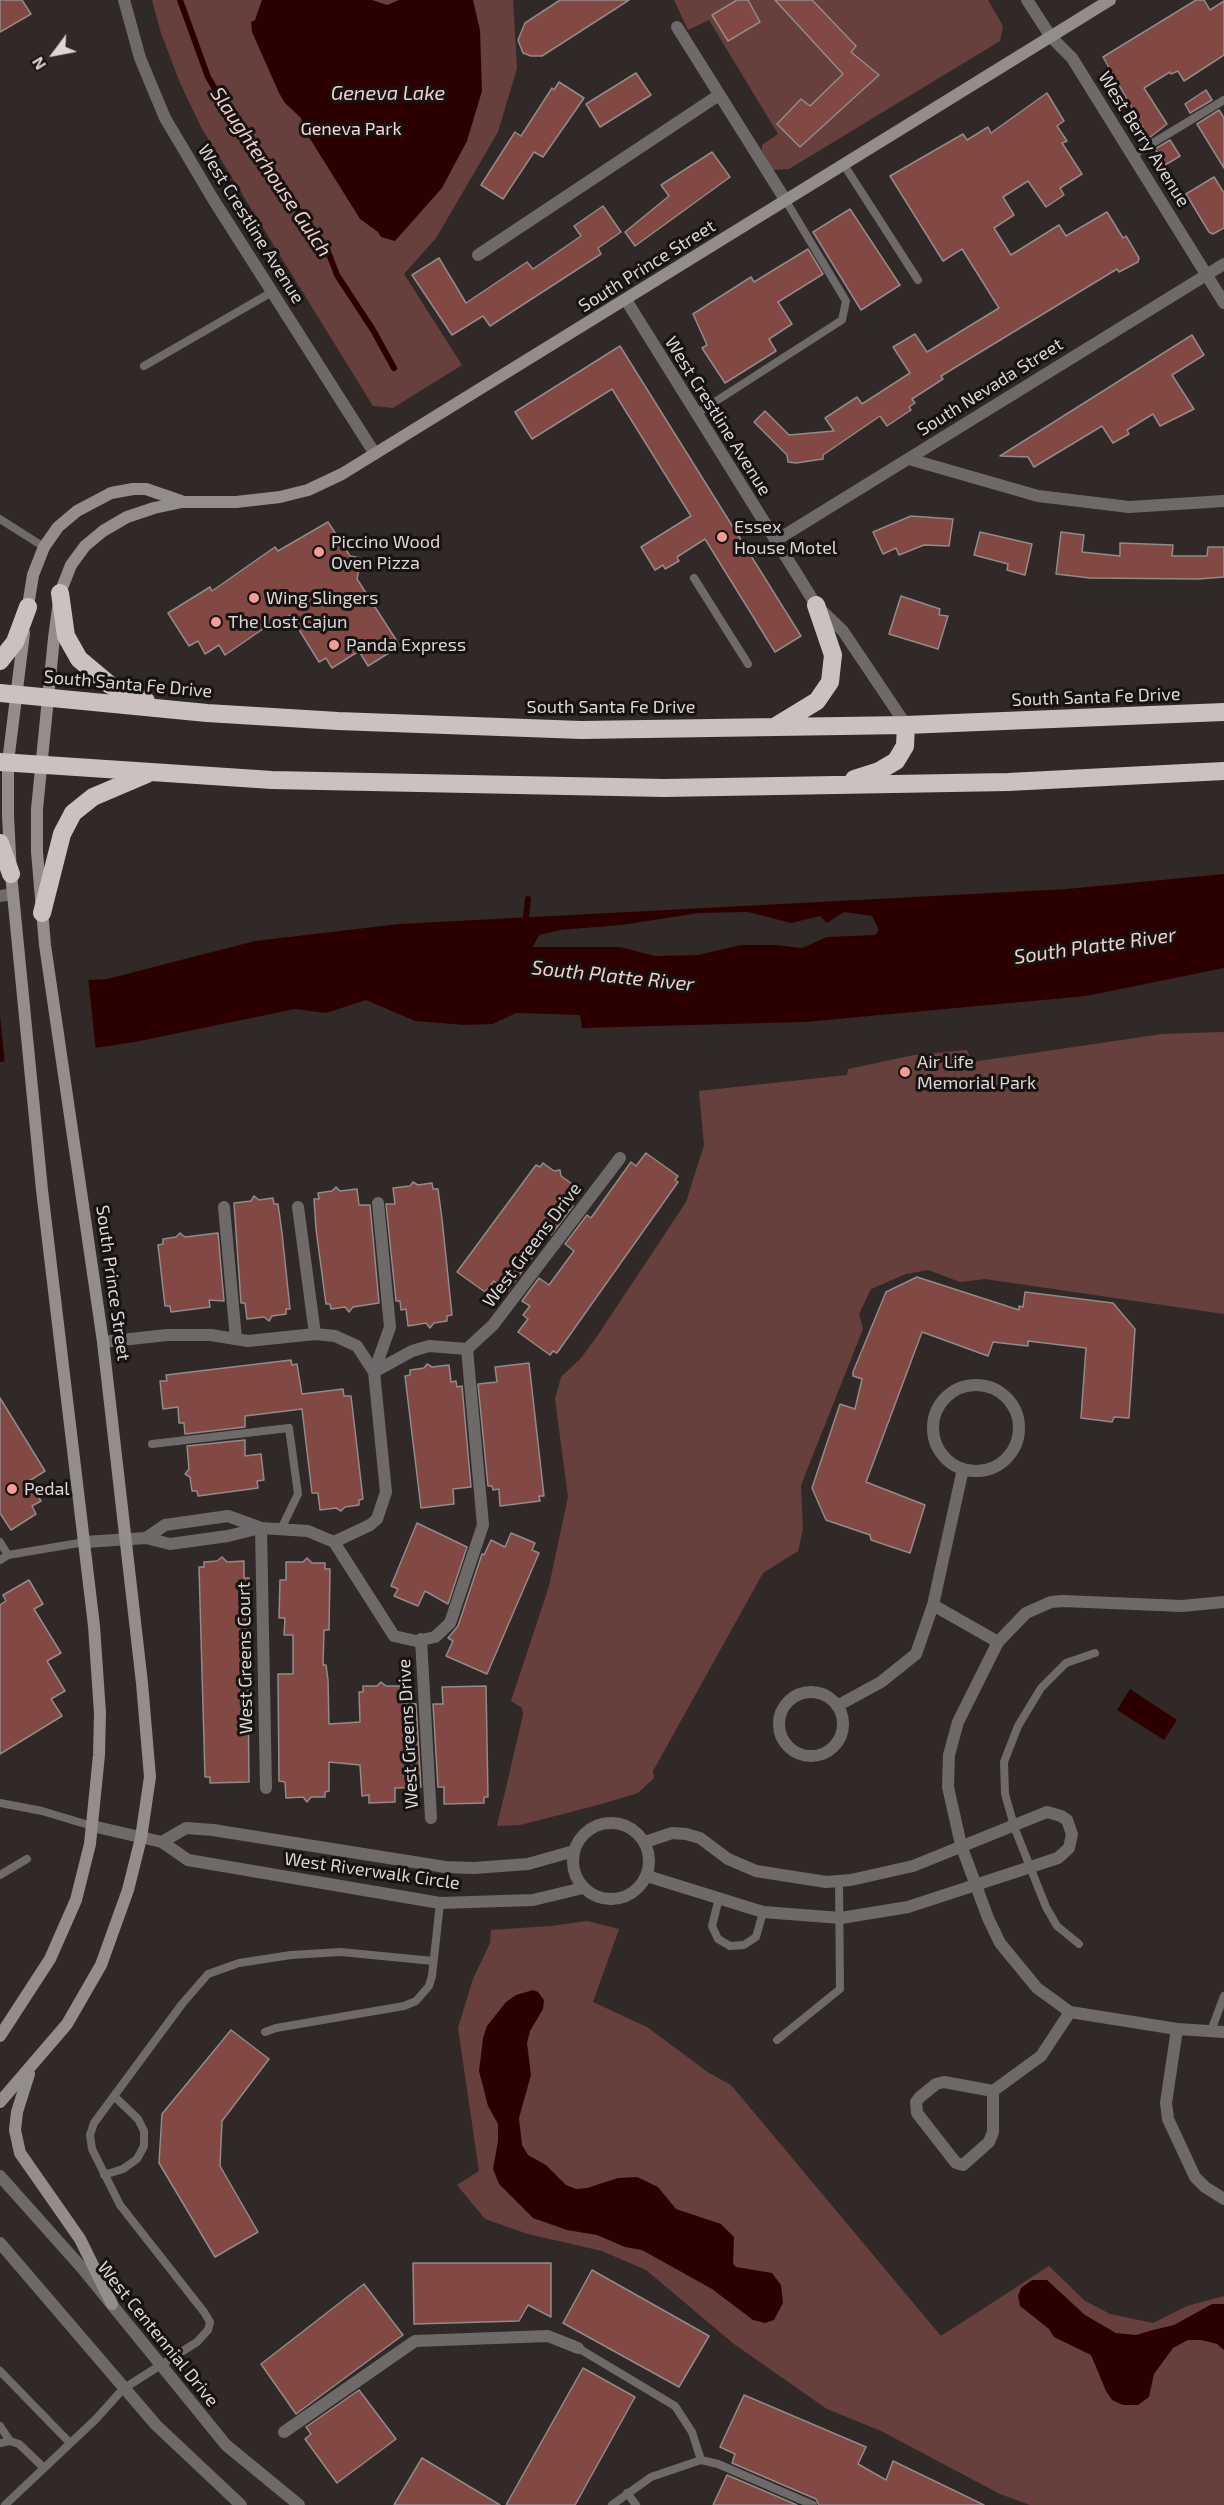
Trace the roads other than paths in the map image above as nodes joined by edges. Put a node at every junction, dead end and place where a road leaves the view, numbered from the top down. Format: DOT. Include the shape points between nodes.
graph roads {
  1 [pos="124,0"];
  2 [pos="1027,0"];
  3 [pos="1110,0"];
  4 [pos="677,27"];
  5 [pos="1051,37"];
  6 [pos="719,95"];
  7 [pos="1224,100"];
  8 [pos="1133,155"];
  9 [pos="844,165"];
  10 [pos="786,201"];
  11 [pos="478,255"];
  12 [pos="1224,264"];
  13 [pos="1207,275"];
  14 [pos="918,280"];
  15 [pos="272,292"];
  16 [pos="626,300"];
  17 [pos="1224,303"];
  18 [pos="144,366"];
  19 [pos="696,414"];
  20 [pos="375,454"];
  21 [pos="909,459"];
  22 [pos="1224,501"];
  23 [pos="182,502"];
  24 [pos="0,519"];
  25 [pos="775,541"];
  26 [pos="44,547"];
  27 [pos="694,578"];
  28 [pos="60,592"];
  29 [pos="816,605"];
  30 [pos="28,607"];
  31 [pos="0,662"];
  32 [pos="748,664"];
  33 [pos="8,693"];
  34 [pos="48,698"];
  35 [pos="165,709"];
  36 [pos="1224,712"];
  37 [pos="906,725"];
  38 [pos="773,727"];
  39 [pos="4,762"];
  40 [pos="43,765"];
  41 [pos="1224,771"];
  42 [pos="150,773"];
  43 [pos="832,785"];
  44 [pos="0,843"];
  45 [pos="11,874"];
  46 [pos="13,894"];
  47 [pos="0,896"];
  48 [pos="42,913"];
  49 [pos="620,1158"];
  50 [pos="378,1203"];
  51 [pos="224,1207"];
  52 [pos="298,1207"];
  53 [pos="315,1334"];
  54 [pos="236,1339"];
  55 [pos="103,1342"];
  56 [pos="467,1349"];
  57 [pos="374,1371"];
  58 [pos="152,1444"];
  59 [pos="963,1469"];
  60 [pos="261,1528"];
  61 [pos="281,1529"];
  62 [pos="126,1538"];
  63 [pos="146,1538"];
  64 [pos="0,1542"];
  65 [pos="85,1542"];
  66 [pos="334,1542"];
  67 [pos="4,1557"];
  68 [pos="1224,1602"];
  69 [pos="933,1605"];
  70 [pos="421,1639"];
  71 [pos="998,1642"];
  72 [pos="1095,1653"];
  73 [pos="837,1706"];
  74 [pos="266,1788"];
  75 [pos="0,1803"];
  76 [pos="431,1818"];
  77 [pos="1014,1824"];
  78 [pos="92,1826"];
  79 [pos="141,1838"];
  80 [pos="162,1842"];
  81 [pos="645,1842"];
  82 [pos="961,1845"];
  83 [pos="574,1851"];
  84 [pos="27,1859"];
  85 [pos="1031,1866"];
  86 [pos="0,1875"];
  87 [pos="646,1876"];
  88 [pos="839,1881"];
  89 [pos="976,1883"];
  90 [pos="583,1888"];
  91 [pos="719,1898"];
  92 [pos="440,1903"];
  93 [pos="764,1912"];
  94 [pos="841,1918"];
  95 [pos="1079,1944"];
  96 [pos="433,1961"];
  97 [pos="1224,1996"];
  98 [pos="1070,2012"];
  99 [pos="1177,2029"];
  100 [pos="266,2032"];
  101 [pos="1218,2032"];
  102 [pos="0,2036"];
  103 [pos="777,2040"];
  104 [pos="32,2067"];
  105 [pos="993,2091"];
  106 [pos="114,2096"];
  107 [pos="0,2102"];
  108 [pos="104,2175"];
  109 [pos="0,2176"];
  110 [pos="1224,2199"];
  111 [pos="0,2243"];
  112 [pos="112,2304"];
  113 [pos="578,2348"];
  114 [pos="161,2365"];
  115 [pos="0,2371"];
  116 [pos="123,2389"];
  117 [pos="0,2426"];
  118 [pos="284,2432"];
  119 [pos="10,2441"];
  120 [pos="0,2443"];
  121 [pos="70,2443"];
  122 [pos="701,2460"];
  123 [pos="44,2468"];
  124 [pos="627,2493"];
  125 [pos="5,2505"];
  126 [pos="241,2505"];
  127 [pos="299,2505"];
  128 [pos="612,2505"];
  129 [pos="636,2505"];
  130 [pos="813,2505"];
  1 -- 15 [label="street, West Crestline Avenue" via="140,58 165,118"];
  2 -- 5 [label="street, West Berry Avenue"];
  3 -- 5 [label="street, South Prince Street"];
  4 -- 6 [label="street"];
  5 -- 8 [label="street, West Berry Avenue" via="1072,58"];
  5 -- 9 [label="street, South Prince Street"];
  6 -- 10 [label="street"];
  6 -- 11 [label="street"];
  7 -- 8 [label="lane"];
  8 -- 13 [label="street, West Berry Avenue"];
  9 -- 10 [label="street, South Prince Street"];
  9 -- 14 [label="lane"];
  10 -- 16 [label="street, South Prince Street"];
  10 -- 19 [label="lane" via="846,301 842,320"];
  12 -- 13 [label="street, South Nevada Street"];
  13 -- 17 [label="street, West Berry Avenue"];
  13 -- 21 [label="street, South Nevada Street"];
  15 -- 18 [label="lane"];
  15 -- 20 [label="street, West Crestline Avenue"];
  16 -- 19 [label="street, West Crestline Avenue"];
  16 -- 20 [label="street, South Prince Street"];
  19 -- 25 [label="street, West Crestline Avenue"];
  20 -- 23 [label="street, South Prince Street" via="294,494 250,501"];
  21 -- 22 [label="street" via="1038,496 1129,507"];
  21 -- 25 [label="street, South Nevada Street"];
  23 -- 26 [label="street, South Prince Street" via="146,489 111,493 77,511 58,527"];
  23 -- 28 [label="street, South Prince Street" via="127,517 95,537 71,565"];
  24 -- 26 [label="lane"];
  25 -- 29 [label="street, West Crestline Avenue"];
  26 -- 30 [label="street, South Prince Street" via="33,575"];
  27 -- 32 [label="lane"];
  28 -- 34 [label="street, South Prince Street"];
  28 -- 35 [label="highway" via="66,636 83,664 110,685"];
  29 -- 37 [label="street, West Crestline Avenue" via="843,631"];
  29 -- 38 [label="highway" via="833,655 830,682 817,702"];
  30 -- 31 [label="highway" via="15,642"];
  30 -- 33 [label="street, South Prince Street"];
  33 -- 34 [label="highway, South Santa Fe Drive"];
  33 -- 39 [label="street, South Prince Street"];
  34 -- 35 [label="highway, South Santa Fe Drive"];
  34 -- 40 [label="street, South Prince Street"];
  35 -- 38 [label="highway, South Santa Fe Drive" via="461,727"];
  36 -- 37 [label="highway, South Santa Fe Drive"];
  37 -- 38 [label="highway, South Santa Fe Drive"];
  37 -- 43 [label="highway" via="905,746 896,761 879,771"];
  39 -- 40 [label="highway"];
  39 -- 45 [label="street, South Prince Street"];
  40 -- 42 [label="highway"];
  40 -- 48 [label="street, South Prince Street" via="37,809"];
  41 -- 43 [label="highway" via="1008,782"];
  42 -- 43 [label="highway" via="520,786"];
  42 -- 48 [label="highway" via="93,797 73,813 62,834"];
  44 -- 45 [label="highway"];
  45 -- 46 [label="street, South Prince Street"];
  46 -- 47 [label="street"];
  46 -- 65 [label="street, South Prince Street"];
  48 -- 55 [label="street, South Prince Street"];
  49 -- 56 [label="street, West Greens Drive" via="493,1325"];
  50 -- 57 [label="street" via="390,1327"];
  51 -- 54 [label="street"];
  52 -- 53 [label="street"];
  53 -- 54 [label="street"];
  53 -- 57 [label="street" via="347,1339 357,1346"];
  54 -- 55 [label="street" via="167,1335"];
  55 -- 62 [label="street, South Prince Street"];
  56 -- 57 [label="street" via="429,1346"];
  56 -- 70 [label="street, West Greens Drive" via="483,1525 450,1623 435,1637"];
  57 -- 66 [label="street" via="385,1501 370,1525"];
  58 -- 61 [label="lane" via="289,1428 298,1494"];
  59 -- 59 [label="street" via="948,1461 937,1448 932,1432 934,1414 955,1389 972,1384 988,1386 1004,1394 1014,1408 1019,1424 1017,1441 1009,1456 996,1467 980,1472"];
  59 -- 69 [label="street"];
  60 -- 61 [label="street"];
  60 -- 63 [label="street" via="170,1544"];
  60 -- 63 [label="street" via="228,1516 165,1525"];
  60 -- 74 [label="street, West Greens Court"];
  61 -- 66 [label="street" via="308,1531"];
  62 -- 63 [label="street"];
  62 -- 65 [label="street"];
  62 -- 79 [label="street, South Prince Street" via="150,1777"];
  64 -- 67 [label="lane"];
  65 -- 67 [label="lane"];
  65 -- 78 [label="street, South Prince Street" via="100,1713 98,1791"];
  66 -- 70 [label="street" via="394,1636 402,1640"];
  68 -- 71 [label="street" via="1182,1606 1051,1602 1026,1613"];
  69 -- 71 [label="street"];
  69 -- 73 [label="street" via="916,1654 881,1682"];
  70 -- 76 [label="street, West Greens Drive"];
  71 -- 82 [label="street" via="958,1722 948,1755 948,1787"];
  72 -- 77 [label="lane" via="1066,1663 1041,1688 1018,1726 1004,1762 1005,1794"];
  73 -- 73 [label="street" via="843,1726 836,1745 818,1756 789,1747 780,1729 780,1718 790,1700 810,1692 830,1698"];
  75 -- 78 [label="lane"];
  77 -- 82 [label="street"];
  77 -- 85 [label="lane"];
  77 -- 85 [label="street" via="1047,1812 1067,1821 1072,1834 1069,1848 1058,1858"];
  78 -- 79 [label="street, West Riverwalk Circle"];
  78 -- 102 [label="street, South Prince Street" via="86,1868 65,1927 30,1994"];
  79 -- 80 [label="street, West Riverwalk Circle"];
  79 -- 104 [label="street, South Prince Street" via="119,1920 101,1965 67,2024"];
  80 -- 83 [label="street, West Riverwalk Circle" via="186,1828 213,1830 445,1867 474,1868 528,1864"];
  80 -- 92 [label="street, West Riverwalk Circle" via="188,1860"];
  81 -- 83 [label="street" via="628,1826 603,1823 582,1835"];
  81 -- 87 [label="street" via="649,1857"];
  81 -- 88 [label="street" via="672,1833 686,1833 756,1871 800,1880"];
  82 -- 88 [label="street" via="913,1866"];
  82 -- 89 [label="street"];
  83 -- 90 [label="street" via="574,1871"];
  84 -- 86 [label="lane"];
  85 -- 89 [label="street"];
  85 -- 95 [label="lane" via="1057,1926"];
  87 -- 90 [label="street" via="636,1891 625,1897 600,1898"];
  87 -- 91 [label="street"];
  88 -- 94 [label="lane"];
  89 -- 94 [label="street" via="908,1907"];
  89 -- 98 [label="street" via="1000,1943 1036,1988"];
  90 -- 92 [label="street, West Riverwalk Circle" via="533,1900"];
  91 -- 93 [label="street"];
  91 -- 93 [label="lane" via="712,1926 718,1939 730,1946 744,1946 756,1937"];
  92 -- 96 [label="lane"];
  93 -- 94 [label="street"];
  94 -- 103 [label="lane" via="840,1989"];
  96 -- 100 [label="lane" via="429,1986 416,2001"];
  96 -- 106 [label="lane" via="341,1952 291,1955 222,1968 197,1984"];
  97 -- 101 [label="lane"];
  98 -- 99 [label="street"];
  98 -- 105 [label="street" via="1041,2056"];
  99 -- 101 [label="street"];
  99 -- 110 [label="street" via="1166,2103 1168,2119 1195,2176 1204,2187"];
  104 -- 107 [label="street, South Prince Street"];
  104 -- 112 [label="street" via="17,2112 15,2130 20,2153 80,2239"];
  105 -- 105 [label="street" via="944,2082 936,2084 916,2102 917,2113 956,2163 963,2165 989,2142 993,2132"];
  106 -- 108 [label="lane" via="90,2135"];
  106 -- 108 [label="lane" via="138,2119 144,2131 144,2146 137,2159"];
  108 -- 114 [label="lane" via="120,2205 210,2322 203,2337"];
  109 -- 112 [label="street, West Centennial Drive"];
  111 -- 116 [label="street"];
  112 -- 114 [label="street, West Centennial Drive"];
  113 -- 118 [label="street" via="548,2336 415,2341"];
  113 -- 122 [label="lane" via="675,2406 692,2432"];
  114 -- 116 [label="lane"];
  114 -- 127 [label="street, West Centennial Drive" via="226,2445"];
  115 -- 121 [label="lane"];
  116 -- 121 [label="lane"];
  116 -- 126 [label="street" via="183,2453"];
  117 -- 119 [label="lane"];
  119 -- 120 [label="lane"];
  119 -- 123 [label="lane" via="29,2452"];
  121 -- 123 [label="lane"];
  122 -- 124 [label="lane" via="651,2477"];
  122 -- 130 [label="lane"];
  123 -- 125 [label="lane"];
  124 -- 128 [label="lane"];
  124 -- 129 [label="lane"];
}
